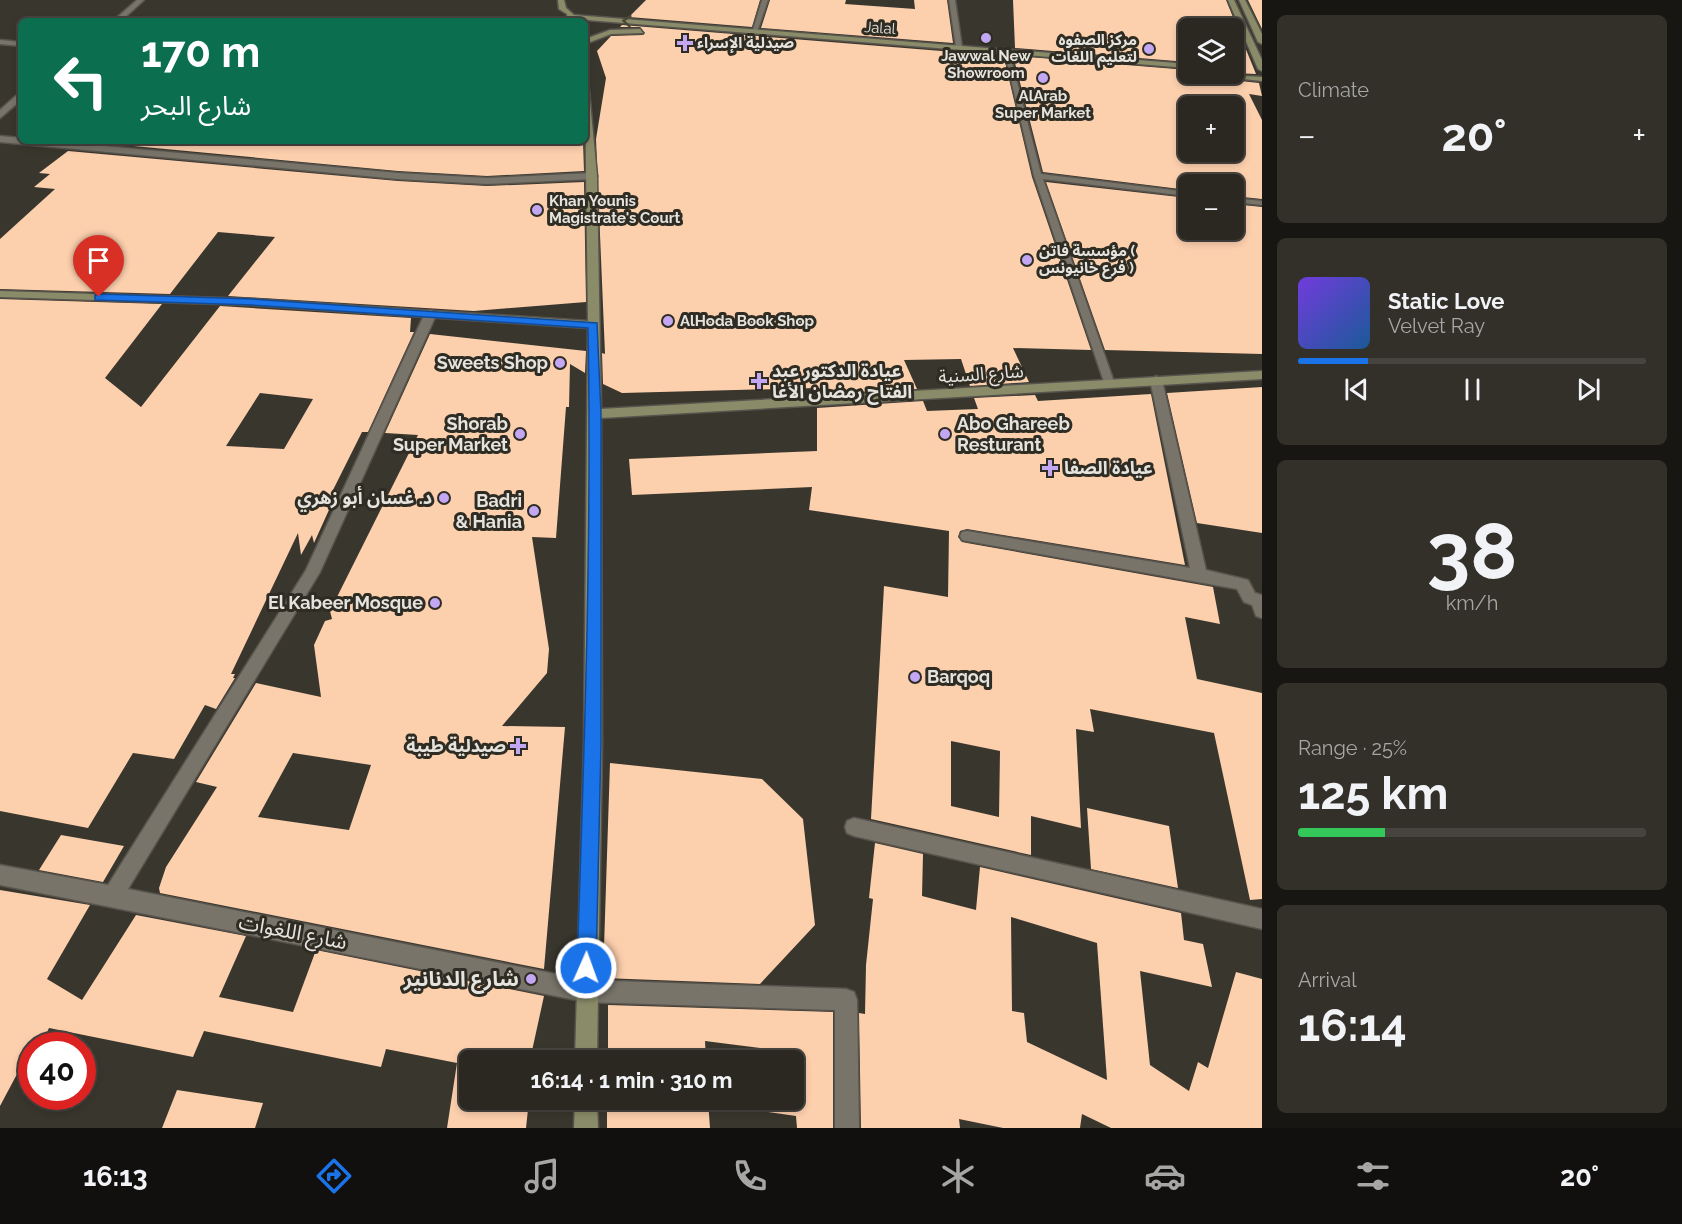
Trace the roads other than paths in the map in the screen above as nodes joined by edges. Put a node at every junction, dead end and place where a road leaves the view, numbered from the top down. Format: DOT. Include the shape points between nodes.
graph roads {
  1 [pos="141,0"];
  2 [pos="561,0"];
  3 [pos="765,0"];
  4 [pos="952,0"];
  5 [pos="1231,0"];
  6 [pos="1242,0"];
  7 [pos="572,15"];
  8 [pos="120,18"];
  9 [pos="754,32"];
  10 [pos="588,40"];
  11 [pos="0,42"];
  12 [pos="1262,42"];
  13 [pos="18,44"];
  14 [pos="959,47"];
  15 [pos="1007,54"];
  16 [pos="1178,65"];
  17 [pos="1178,70"];
  18 [pos="1244,70"];
  19 [pos="1262,71"];
  20 [pos="1244,77"];
  21 [pos="1262,79"];
  22 [pos="18,99"];
  23 [pos="0,115"];
  24 [pos="588,127"];
  25 [pos="0,139"];
  26 [pos="18,141"];
  27 [pos="54,144"];
  28 [pos="592,176"];
  29 [pos="1038,176"];
  30 [pos="1178,193"];
  31 [pos="1244,201"];
  32 [pos="1262,203"];
  33 [pos="0,294"];
  34 [pos="431,313"];
  35 [pos="593,325"];
  36 [pos="1262,375"];
  37 [pos="1156,380"];
  38 [pos="1110,382"];
  39 [pos="595,414"];
  40 [pos="967,536"];
  41 [pos="1199,575"];
  42 [pos="1262,612"];
  43 [pos="854,826"];
  44 [pos="0,875"];
  45 [pos="113,896"];
  46 [pos="1262,918"];
  47 [pos="586,991"];
  48 [pos="586,1050"];
  49 [pos="586,1110"];
  50 [pos="586,1128"];
  51 [pos="847,1128"];
  1 -- 8 [label="street"];
  2 -- 7 [label="main road" via="563,9"];
  3 -- 9 [label="lane"];
  4 -- 14 [label="lane"];
  5 -- 19 [label="main road"];
  6 -- 12 [label="main road"];
  9 -- 7 [label="main road, Jalal, one-way"];
  9 -- 14 [label="main road, Jalal"];
  10 -- 15 [label="main road, Jalal" via="627,30"];
  11 -- 13 [label="street"];
  14 -- 15 [label="main road, Jalal"];
  15 -- 16 [label="main road, Jalal"];
  15 -- 17 [label="main road, Jalal"];
  15 -- 29 [label="lane"];
  18 -- 19 [label="main road"];
  20 -- 21 [label="main road"];
  22 -- 23 [label="street"];
  24 -- 28 [label="main road"];
  25 -- 26 [label="street"];
  27 -- 28 [label="street" via="398,176 487,181"];
  28 -- 35 [label="main road"];
  29 -- 30 [label="lane"];
  29 -- 38 [label="lane"];
  31 -- 32 [label="lane"];
  33 -- 34 [label="main road" via="252,302"];
  34 -- 35 [label="main road"];
  34 -- 45 [label="street" via="312,572"];
  35 -- 39 [label="main road"];
  36 -- 37 [label="main road, شارع السنية"];
  37 -- 38 [label="main road, شارع السنية"];
  37 -- 41 [label="street"];
  38 -- 39 [label="main road, شارع السنية"];
  39 -- 47 [label="main road" via="593,744"];
  40 -- 41 [label="street"];
  41 -- 42 [label="street" via="1243,584 1249,598 1259,600"];
  43 -- 46 [label="street"];
  44 -- 45 [label="street, شارع اللغوات"];
  45 -- 47 [label="street, شارع اللغوات"];
  47 -- 48 [label="main road"];
  47 -- 51 [label="street, شارع اللغوات" via="846,1000"];
  49 -- 50 [label="main road"];
}
